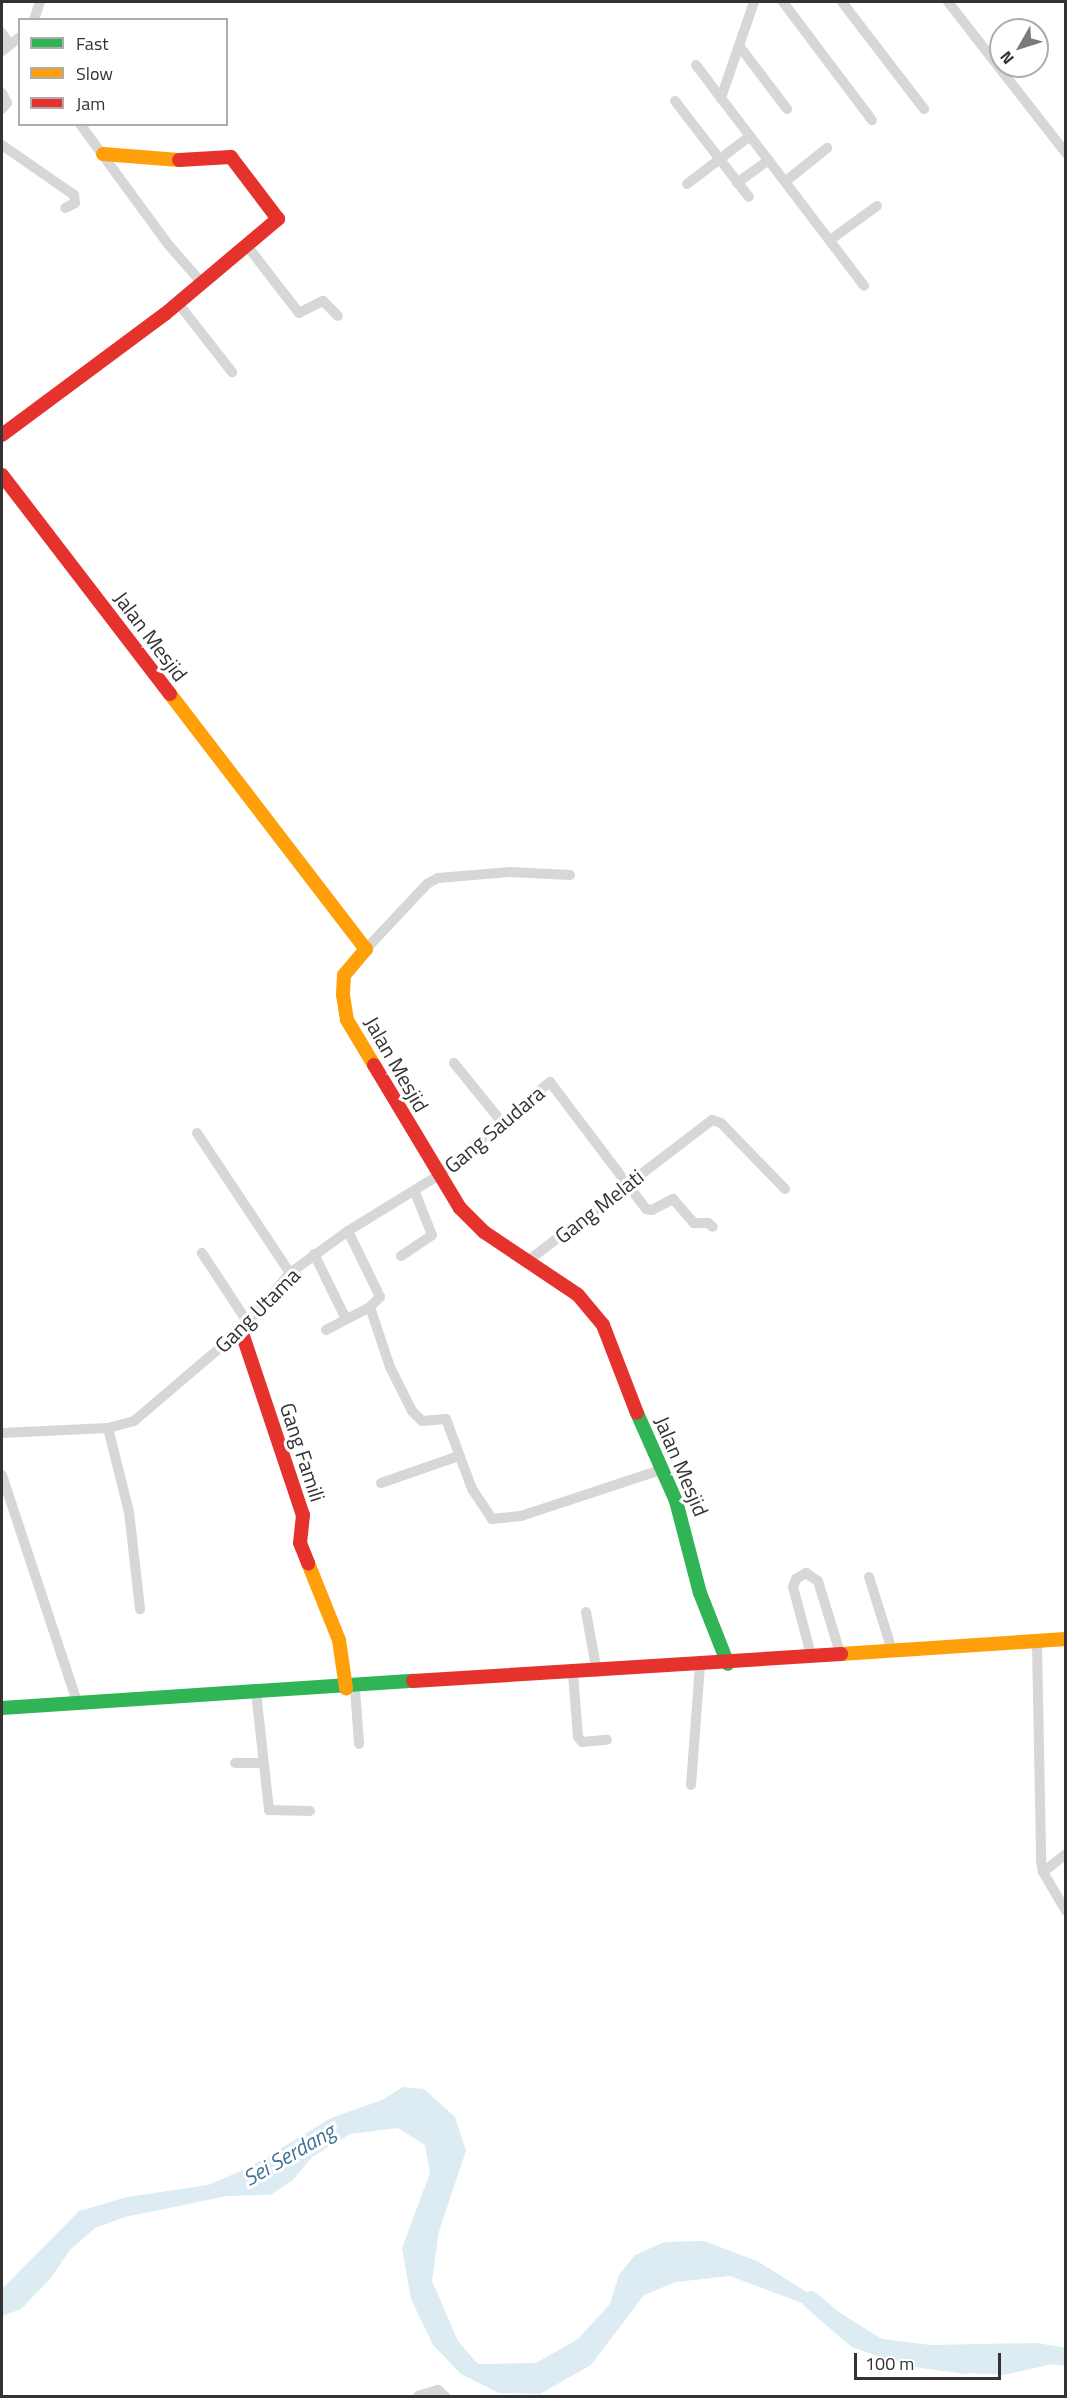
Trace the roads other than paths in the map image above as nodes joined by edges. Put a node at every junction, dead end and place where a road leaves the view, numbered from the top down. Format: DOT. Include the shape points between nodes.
graph roads {
  1 [pos="40,2"];
  2 [pos="754,2"];
  3 [pos="783,2"];
  4 [pos="842,2"];
  5 [pos="948,2"];
  6 [pos="35,18"];
  7 [pos="2,33"];
  8 [pos="13,44"];
  9 [pos="740,47"];
  10 [pos="696,65"];
  11 [pos="2,93"];
  12 [pos="721,98"];
  13 [pos="675,101"];
  14 [pos="2,109"];
  15 [pos="787,109"];
  16 [pos="924,109"];
  17 [pos="872,120"];
  18 [pos="82,126"];
  19 [pos="750,136"];
  20 [pos="2,145"];
  21 [pos="827,148"];
  22 [pos="1065,153"];
  23 [pos="103,154"];
  24 [pos="719,160"];
  25 [pos="769,160"];
  26 [pos="786,181"];
  27 [pos="737,183"];
  28 [pos="687,184"];
  29 [pos="749,197"];
  30 [pos="877,206"];
  31 [pos="65,208"];
  32 [pos="830,240"];
  33 [pos="248,248"];
  34 [pos="201,282"];
  35 [pos="864,286"];
  36 [pos="178,303"];
  37 [pos="339,316"];
  38 [pos="232,372"];
  39 [pos="2,435"];
  40 [pos="2,475"];
  41 [pos="570,875"];
  42 [pos="366,949"];
  43 [pos="454,1063"];
  44 [pos="501,1121"];
  45 [pos="197,1133"];
  46 [pos="439,1175"];
  47 [pos="626,1185"];
  48 [pos="785,1189"];
  49 [pos="414,1190"];
  50 [pos="713,1227"];
  51 [pos="348,1231"];
  52 [pos="202,1253"];
  53 [pos="314,1254"];
  54 [pos="401,1256"];
  55 [pos="529,1260"];
  56 [pos="290,1273"];
  57 [pos="370,1307"];
  58 [pos="346,1319"];
  59 [pos="244,1325"];
  60 [pos="326,1330"];
  61 [pos="108,1428"];
  62 [pos="2,1433"];
  63 [pos="459,1455"];
  64 [pos="663,1469"];
  65 [pos="2,1475"];
  66 [pos="381,1482"];
  67 [pos="869,1577"];
  68 [pos="140,1609"];
  69 [pos="586,1612"];
  70 [pos="1065,1639"];
  71 [pos="1037,1644"];
  72 [pos="892,1650"];
  73 [pos="840,1653"];
  74 [pos="811,1654"];
  75 [pos="728,1664"];
  76 [pos="700,1666"];
  77 [pos="597,1672"];
  78 [pos="573,1673"];
  79 [pos="350,1688"];
  80 [pos="255,1692"];
  81 [pos="77,1702"];
  82 [pos="2,1708"];
  83 [pos="607,1740"];
  84 [pos="359,1744"];
  85 [pos="235,1763"];
  86 [pos="263,1763"];
  87 [pos="691,1785"];
  88 [pos="310,1811"];
  89 [pos="1065,1854"];
  90 [pos="1043,1872"];
  91 [pos="1065,1911"];
  92 [pos="418,2397"];
  93 [pos="445,2397"];
  1 -- 6 [label="street"];
  2 -- 9 [label="street"];
  3 -- 17 [label="street"];
  4 -- 16 [label="street"];
  5 -- 22 [label="street"];
  7 -- 8 [label="street"];
  9 -- 12 [label="street"];
  9 -- 15 [label="street"];
  10 -- 12 [label="street"];
  11 -- 14 [label="street" via="7,103"];
  12 -- 19 [label="street"];
  13 -- 24 [label="street"];
  18 -- 23 [label="street"];
  19 -- 24 [label="street"];
  19 -- 25 [label="street"];
  20 -- 31 [label="street" via="74,195 75,203"];
  21 -- 26 [label="street"];
  23 -- 33 [label="street" via="162,161 232,158 278,219"];
  23 -- 34 [label="street" via="167,243"];
  24 -- 27 [label="street"];
  24 -- 28 [label="street"];
  25 -- 26 [label="street"];
  25 -- 27 [label="street"];
  26 -- 32 [label="street"];
  27 -- 29 [label="street"];
  30 -- 32 [label="street"];
  32 -- 35 [label="street"];
  33 -- 34 [label="street"];
  33 -- 37 [label="street" via="302,314 323,301"];
  34 -- 36 [label="street"];
  36 -- 38 [label="street"];
  36 -- 39 [label="street"];
  40 -- 42 [label="street, Jalan Mesjid"];
  41 -- 42 [label="street" via="510,872 438,878 427,884"];
  42 -- 46 [label="street, Jalan Mesjid" via="345,975 347,1020"];
  43 -- 44 [label="street"];
  44 -- 46 [label="street, Gang Saudara"];
  44 -- 47 [label="street, Gang Saudara" via="550,1082"];
  45 -- 56 [label="street"];
  46 -- 49 [label="street, Gang Utama"];
  46 -- 55 [label="street, Jalan Mesjid" via="473,1224"];
  47 -- 48 [label="street, Gang Melati" via="707,1123 717,1120"];
  47 -- 50 [label="street" via="648,1210 673,1199 694,1223"];
  47 -- 55 [label="street, Gang Melati"];
  49 -- 51 [label="street, Gang Utama"];
  49 -- 54 [label="street" via="432,1235"];
  51 -- 53 [label="street, Gang Utama"];
  51 -- 57 [label="street" via="380,1297"];
  52 -- 59 [label="street"];
  53 -- 56 [label="street, Gang Utama"];
  53 -- 58 [label="street"];
  55 -- 64 [label="street, Jalan Mesjid" via="578,1295 597,1315"];
  56 -- 59 [label="street, Gang Utama"];
  57 -- 58 [label="street"];
  57 -- 63 [label="street" via="390,1367 412,1411 422,1421 444,1417"];
  58 -- 60 [label="street"];
  59 -- 61 [label="street, Gang Utama" via="134,1421"];
  59 -- 79 [label="street, Gang Famili" via="303,1515 300,1543 339,1640"];
  61 -- 62 [label="street, Gang Utama"];
  61 -- 68 [label="street" via="129,1512"];
  63 -- 64 [label="street" via="480,1503 496,1521"];
  63 -- 66 [label="street"];
  64 -- 75 [label="street, Jalan Mesjid" via="686,1527 700,1593"];
  65 -- 81 [label="street"];
  67 -- 72 [label="street"];
  69 -- 77 [label="street"];
  70 -- 71 [label="street"];
  71 -- 72 [label="street" via="960,1644"];
  71 -- 90 [label="street"];
  72 -- 73 [label="street"];
  73 -- 74 [label="street"];
  73 -- 74 [label="street" via="820,1587 814,1576 807,1573 799,1576 793,1587"];
  74 -- 75 [label="street"];
  75 -- 76 [label="street"];
  76 -- 77 [label="street"];
  76 -- 87 [label="street"];
  77 -- 78 [label="street"];
  78 -- 79 [label="street"];
  78 -- 83 [label="street" via="578,1737 582,1742"];
  79 -- 80 [label="street"];
  79 -- 84 [label="street"];
  80 -- 81 [label="street"];
  80 -- 86 [label="street"];
  81 -- 82 [label="street"];
  85 -- 86 [label="street"];
  86 -- 88 [label="street" via="270,1811"];
  89 -- 90 [label="street"];
  90 -- 91 [label="street"];
  92 -- 93 [label="street" via="438,2390"];
}
